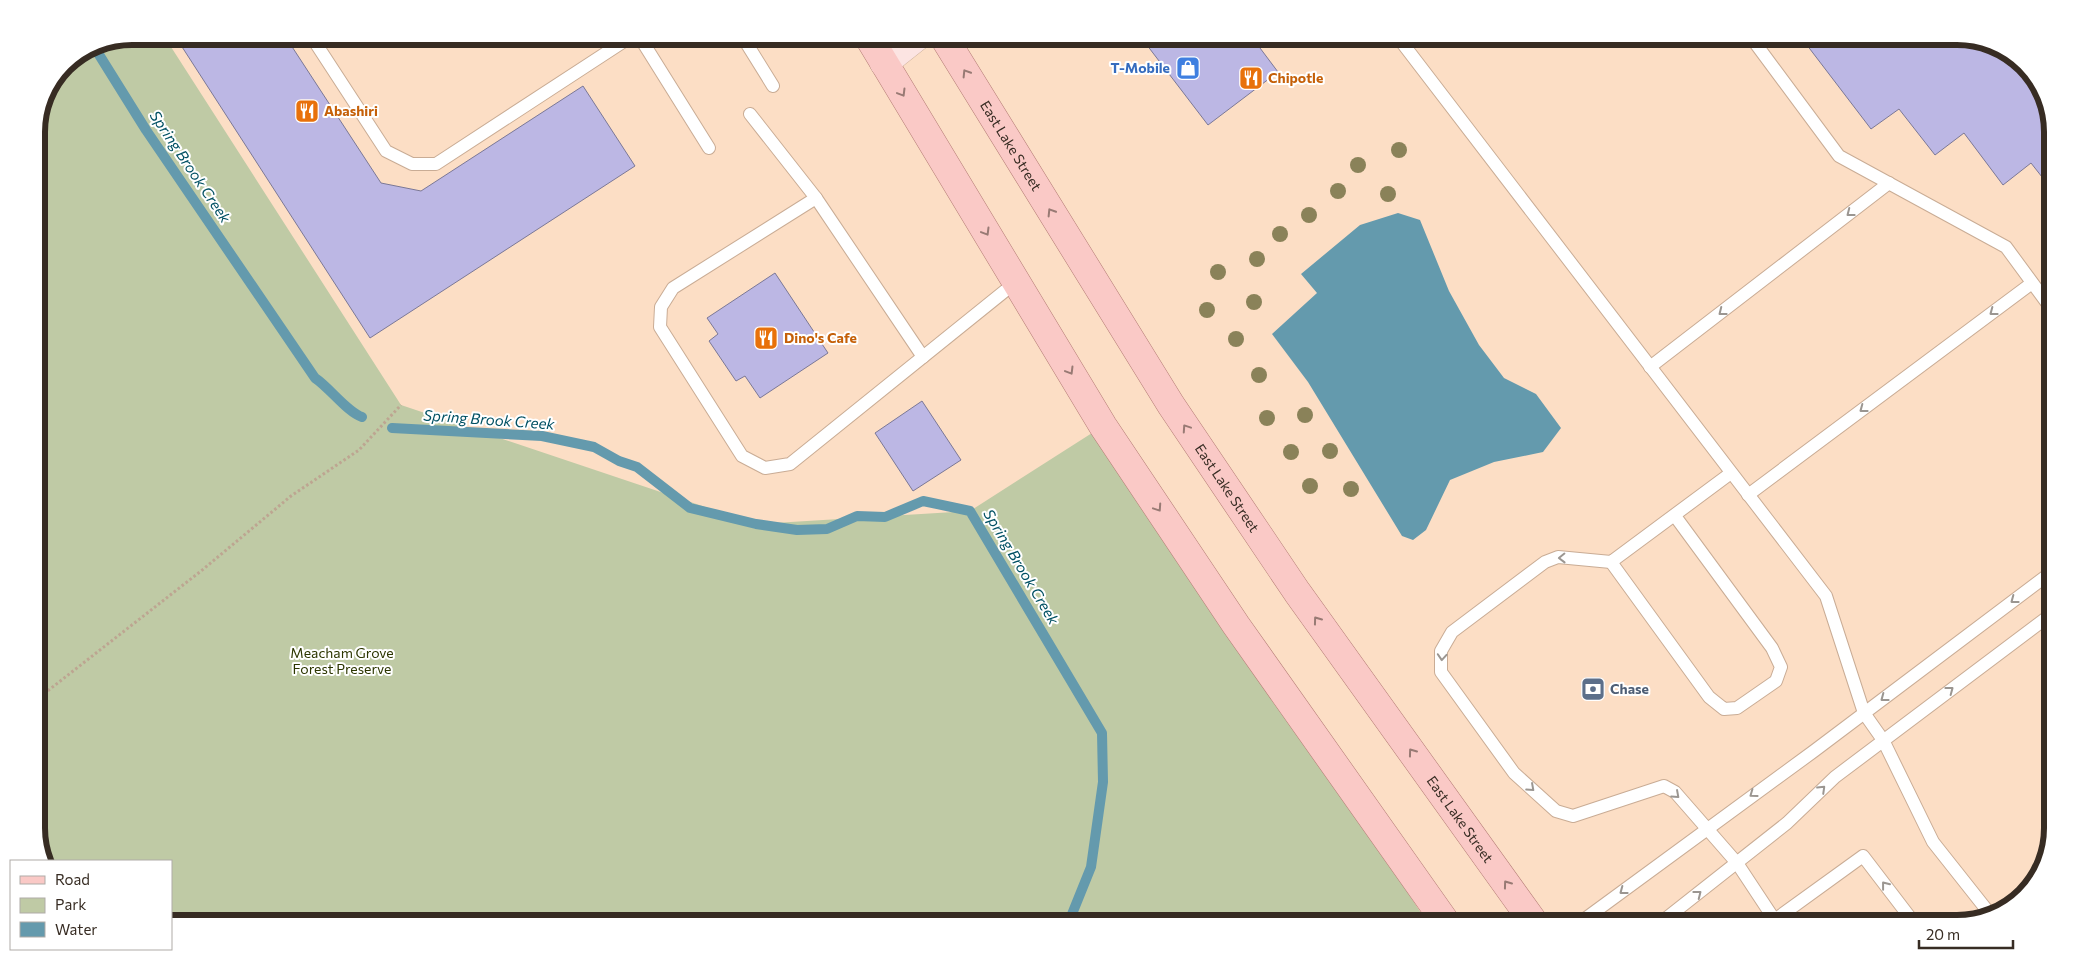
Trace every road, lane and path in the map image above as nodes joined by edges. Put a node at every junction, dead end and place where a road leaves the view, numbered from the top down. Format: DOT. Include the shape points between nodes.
graph roads {
  1 [pos="317,45"];
  2 [pos="618,45"];
  3 [pos="645,45"];
  4 [pos="748,45"];
  5 [pos="873,45"];
  6 [pos="907,45"];
  7 [pos="949,45"];
  8 [pos="1404,45"];
  9 [pos="1757,45"];
  10 [pos="884,63"];
  11 [pos="774,86"];
  12 [pos="750,114"];
  13 [pos="709,148"];
  14 [pos="1889,183"];
  15 [pos="816,198"];
  16 [pos="1016,282"];
  17 [pos="2032,283"];
  18 [pos="2044,299"];
  19 [pos="923,358"];
  20 [pos="1650,367"];
  21 [pos="401,405"];
  22 [pos="1731,472"];
  23 [pos="1748,495"];
  24 [pos="1675,516"];
  25 [pos="1611,562"];
  26 [pos="2044,578"];
  27 [pos="2044,620"];
  28 [pos="45,693"];
  29 [pos="1864,713"];
  30 [pos="1884,740"];
  31 [pos="1706,829"];
  32 [pos="1737,863"];
  33 [pos="1986,909"];
  34 [pos="1441,915"];
  35 [pos="1529,915"];
  36 [pos="1590,915"];
  37 [pos="1671,915"];
  38 [pos="1768,915"];
  39 [pos="1780,915"];
  40 [pos="1908,915"];
  1 -- 2 [label="lane" via="386,151 412,164 436,164"];
  3 -- 13 [label="lane"];
  4 -- 11 [label="lane"];
  5 -- 10 [label="main road"];
  6 -- 10 [label="street"];
  35 -- 7 [label="main road, East Lake Street, one-way" via="1297,592 1176,413"];
  8 -- 20 [label="lane"];
  9 -- 14 [label="lane" via="1839,156"];
  10 -- 16 [label="main road, one-way"];
  12 -- 15 [label="lane"];
  14 -- 17 [label="lane" via="2006,248"];
  14 -- 20 [label="lane, one-way"];
  15 -- 19 [label="lane"];
  15 -- 19 [label="lane" via="673,288 661,307 660,327 742,456 765,468 790,464"];
  16 -- 19 [label="lane"];
  16 -- 34 [label="main road, one-way" via="1103,426 1236,625"];
  17 -- 18 [label="lane"];
  17 -- 23 [label="lane, one-way"];
  20 -- 22 [label="lane"];
  21 -- 28 [label="path" via="359,450 291,496"];
  22 -- 23 [label="lane"];
  22 -- 24 [label="lane"];
  23 -- 29 [label="lane" via="1826,596"];
  24 -- 25 [label="lane"];
  24 -- 25 [label="lane" via="1772,648 1780,667 1776,681 1737,708 1724,708 1709,697"];
  25 -- 31 [label="lane, one-way" via="1558,557 1545,562 1452,632 1441,651 1442,672 1514,773 1556,811 1573,816 1664,786 1675,792"];
  26 -- 29 [label="lane, one-way"];
  30 -- 27 [label="lane, one-way"];
  29 -- 30 [label="lane"];
  29 -- 31 [label="lane, one-way"];
  32 -- 30 [label="lane, one-way" via="1787,823 1835,777"];
  30 -- 33 [label="lane" via="1933,842"];
  31 -- 32 [label="lane"];
  31 -- 36 [label="lane, one-way"];
  37 -- 32 [label="lane, one-way"];
  32 -- 38 [label="lane"];
  40 -- 39 [label="lane, one-way" via="1863,856"];
}
